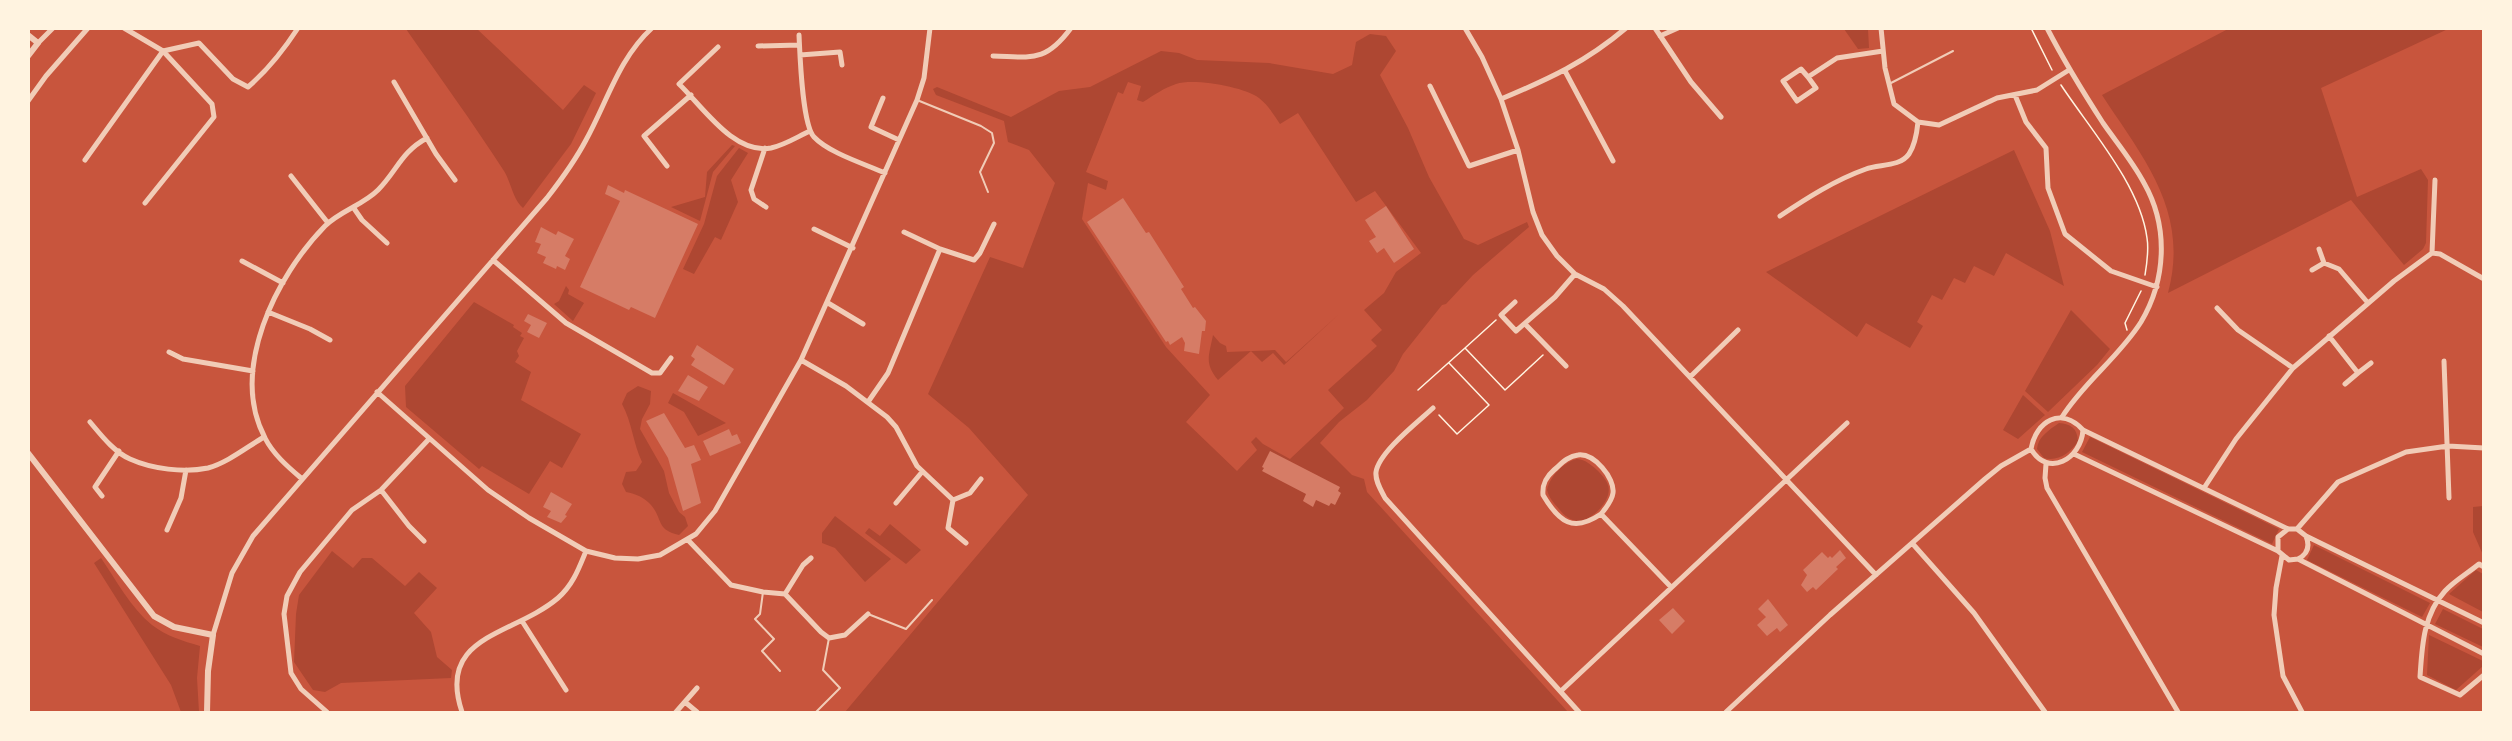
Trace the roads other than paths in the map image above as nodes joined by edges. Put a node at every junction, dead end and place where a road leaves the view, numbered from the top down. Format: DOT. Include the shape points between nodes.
graph roads {
  1 [pos="53,28"];
  2 [pos="88,28"];
  3 [pos="124,28"];
  4 [pos="298,28"];
  5 [pos="652,28"];
  6 [pos="930,28"];
  7 [pos="1071,28"];
  8 [pos="1465,28"];
  9 [pos="1626,28"];
  10 [pos="1655,28"];
  11 [pos="1678,28"];
  12 [pos="1881,28"];
  13 [pos="2047,28"];
  14 [pos="28,35"];
  15 [pos="799,35"];
  16 [pos="1660,36"];
  17 [pos="38,43"];
  18 [pos="799,45"];
  19 [pos="758,46"];
  20 [pos="718,47"];
  21 [pos="163,51"];
  22 [pos="1883,51"];
  23 [pos="1953,51"];
  24 [pos="800,54"];
  25 [pos="28,56"];
  26 [pos="993,56"];
  27 [pos="842,65"];
  28 [pos="2069,70"];
  29 [pos="1565,71"];
  30 [pos="1808,77"];
  31 [pos="394,82"];
  32 [pos="1889,84"];
  33 [pos="1430,86"];
  34 [pos="691,95"];
  35 [pos="2015,95"];
  36 [pos="884,98"];
  37 [pos="1501,99"];
  38 [pos="917,100"];
  39 [pos="28,101"];
  40 [pos="1721,117"];
  41 [pos="1918,122"];
  42 [pos="810,131"];
  43 [pos="427,138"];
  44 [pos="899,140"];
  45 [pos="765,148"];
  46 [pos="1518,150"];
  47 [pos="85,160"];
  48 [pos="1613,160"];
  49 [pos="667,166"];
  50 [pos="885,173"];
  51 [pos="291,176"];
  52 [pos="455,180"];
  53 [pos="2435,180"];
  54 [pos="988,192"];
  55 [pos="145,203"];
  56 [pos="353,207"];
  57 [pos="766,207"];
  58 [pos="1780,216"];
  59 [pos="328,223"];
  60 [pos="994,224"];
  61 [pos="814,229"];
  62 [pos="904,232"];
  63 [pos="387,243"];
  64 [pos="853,248"];
  65 [pos="940,249"];
  66 [pos="2319,249"];
  67 [pos="2432,254"];
  68 [pos="493,260"];
  69 [pos="242,261"];
  70 [pos="2324,262"];
  71 [pos="2312,270"];
  72 [pos="1575,274"];
  73 [pos="2484,279"];
  74 [pos="283,283"];
  75 [pos="2157,287"];
  76 [pos="1515,302"];
  77 [pos="828,303"];
  78 [pos="2368,303"];
  79 [pos="2217,308"];
  80 [pos="268,312"];
  81 [pos="863,324"];
  82 [pos="1525,324"];
  83 [pos="1738,330"];
  84 [pos="2329,336"];
  85 [pos="330,340"];
  86 [pos="169,352"];
  87 [pos="671,358"];
  88 [pos="801,360"];
  89 [pos="2444,361"];
  90 [pos="2371,363"];
  91 [pos="1566,366"];
  92 [pos="2293,368"];
  93 [pos="253,371"];
  94 [pos="2358,373"];
  95 [pos="1689,377"];
  96 [pos="2345,384"];
  97 [pos="377,392"];
  98 [pos="868,402"];
  99 [pos="1433,408"];
  100 [pos="2062,417"];
  101 [pos="90,422"];
  102 [pos="1847,423"];
  103 [pos="2083,430"];
  104 [pos="264,437"];
  105 [pos="429,439"];
  106 [pos="2448,446"];
  107 [pos="2484,448"];
  108 [pos="2031,449"];
  109 [pos="118,451"];
  110 [pos="28,453"];
  111 [pos="2074,454"];
  112 [pos="2046,464"];
  113 [pos="186,470"];
  114 [pos="922,472"];
  115 [pos="301,478"];
  116 [pos="981,479"];
  117 [pos="1786,479"];
  118 [pos="2204,488"];
  119 [pos="381,490"];
  120 [pos="102,496"];
  121 [pos="2449,498"];
  122 [pos="953,500"];
  123 [pos="896,503"];
  124 [pos="1601,514"];
  125 [pos="2288,529"];
  126 [pos="2297,529"];
  127 [pos="167,530"];
  128 [pos="2306,536"];
  129 [pos="688,540"];
  130 [pos="424,541"];
  131 [pos="966,543"];
  132 [pos="1912,543"];
  133 [pos="586,551"];
  134 [pos="2278,551"];
  135 [pos="2282,556"];
  136 [pos="811,558"];
  137 [pos="2298,559"];
  138 [pos="2484,567"];
  139 [pos="1875,575"];
  140 [pos="1671,587"];
  141 [pos="763,592"];
  142 [pos="785,594"];
  143 [pos="932,600"];
  144 [pos="2438,601"];
  145 [pos="868,614"];
  146 [pos="522,621"];
  147 [pos="2484,623"];
  148 [pos="2426,626"];
  149 [pos="213,635"];
  150 [pos="829,638"];
  151 [pos="2484,654"];
  152 [pos="780,671"];
  153 [pos="2484,675"];
  154 [pos="697,688"];
  155 [pos="566,690"];
  156 [pos="1561,691"];
  157 [pos="686,702"];
  158 [pos="207,712"];
  159 [pos="327,712"];
  160 [pos="462,712"];
  161 [pos="676,712"];
  162 [pos="697,712"];
  163 [pos="816,712"];
  164 [pos="1579,712"];
  165 [pos="1726,712"];
  166 [pos="2045,712"];
  167 [pos="2178,712"];
  168 [pos="2302,712"];
  1 -- 17 [label="street"];
  2 -- 39 [label="street"];
  3 -- 21 [label="street"];
  4 -- 21 [label="street" via="270,69 248,87 233,79 200,43"];
  5 -- 68 [label="street" via="624,63 586,141 562,178"];
  6 -- 38 [label="street"];
  7 -- 26 [label="street" via="1061,42 1039,57"];
  8 -- 37 [label="street"];
  9 -- 29 [label="street" via="1598,52"];
  10 -- 16 [label="street"];
  11 -- 16 [label="street"];
  12 -- 22 [label="street"];
  13 -- 28 [label="street"];
  14 -- 17 [label="street"];
  15 -- 18 [label="street"];
  16 -- 40 [label="street"];
  17 -- 25 [label="street"];
  18 -- 19 [label="street"];
  18 -- 24 [label="street"];
  20 -- 34 [label="street" via="679,84"];
  21 -- 47 [label="street"];
  21 -- 55 [label="street" via="212,104 214,117"];
  22 -- 30 [label="street" via="1837,58"];
  22 -- 32 [label="street"];
  23 -- 32 [label="lane"];
  24 -- 27 [label="street" via="840,52"];
  24 -- 42 [label="street"];
  28 -- 35 [label="street" via="2037,90"];
  28 -- 75 [label="street" via="2152,198 2162,236"];
  29 -- 37 [label="street"];
  29 -- 48 [label="street"];
  30 -- 30 [label="street" via="1801,69 1783,81 1797,101 1816,88"];
  31 -- 43 [label="street"];
  32 -- 41 [label="street" via="1894,104"];
  33 -- 46 [label="street" via="1469,166"];
  34 -- 45 [label="street" via="733,139 746,146"];
  34 -- 49 [label="street" via="644,136"];
  35 -- 41 [label="street" via="1978,105 1939,125"];
  35 -- 75 [label="street" via="2026,122 2046,148 2048,188 2065,234 2111,271"];
  36 -- 44 [label="street" via="871,127"];
  37 -- 46 [label="street"];
  38 -- 44 [label="street"];
  38 -- 54 [label="lane" via="992,133 994,142 980,172"];
  41 -- 58 [label="street" via="1908,155 1837,181"];
  42 -- 45 [label="street"];
  42 -- 50 [label="street" via="827,146"];
  43 -- 52 [label="street"];
  43 -- 56 [label="street" via="404,154 377,191"];
  44 -- 50 [label="street"];
  45 -- 57 [label="street" via="751,190 754,199"];
  46 -- 72 [label="street" via="1542,235"];
  50 -- 64 [label="street"];
  51 -- 59 [label="street"];
  53 -- 67 [label="street"];
  56 -- 59 [label="street"];
  56 -- 63 [label="street"];
  59 -- 74 [label="street"];
  60 -- 65 [label="street" via="974,260"];
  61 -- 64 [label="street"];
  62 -- 65 [label="street"];
  64 -- 77 [label="street"];
  65 -- 98 [label="street" via="888,373"];
  66 -- 70 [label="street"];
  67 -- 73 [label="street" via="2440,254"];
  67 -- 78 [label="street"];
  68 -- 87 [label="street" via="566,323 652,373 660,373"];
  68 -- 97 [label="street"];
  69 -- 74 [label="street"];
  70 -- 71 [label="street"];
  70 -- 78 [label="street" via="2339,269"];
  72 -- 82 [label="street"];
  72 -- 95 [label="street" via="1604,289"];
  74 -- 80 [label="street"];
  75 -- 100 [label="street" via="2129,338"];
  76 -- 82 [label="street" via="1501,315 1516,331"];
  77 -- 81 [label="street"];
  77 -- 88 [label="street"];
  78 -- 84 [label="street"];
  79 -- 92 [label="street" via="2238,330"];
  80 -- 85 [label="street"];
  80 -- 93 [label="street"];
  82 -- 91 [label="street"];
  83 -- 95 [label="street"];
  84 -- 92 [label="street"];
  84 -- 94 [label="street"];
  86 -- 93 [label="street" via="183,359"];
  88 -- 98 [label="street"];
  88 -- 129 [label="street" via="715,511"];
  89 -- 106 [label="street"];
  90 -- 94 [label="street"];
  92 -- 118 [label="street" via="2236,439"];
  93 -- 104 [label="street" via="255,408"];
  94 -- 96 [label="street"];
  95 -- 117 [label="street"];
  97 -- 105 [label="street"];
  97 -- 115 [label="street"];
  98 -- 114 [label="street" via="896,427"];
  99 -- 156 [label="street" via="1385,454 1376,471 1378,484 1385,498"];
  100 -- 103 [label="street" via="2073,420"];
  100 -- 108 [label="street" via="2040,428"];
  101 -- 109 [label="street"];
  102 -- 117 [label="street"];
  103 -- 111 [label="street" via="2082,442"];
  103 -- 118 [label="street"];
  104 -- 113 [label="street" via="209,468"];
  104 -- 115 [label="street"];
  105 -- 119 [label="street"];
  105 -- 133 [label="street" via="488,490"];
  106 -- 107 [label="street"];
  106 -- 121 [label="street"];
  106 -- 126 [label="street" via="2406,452 2338,482"];
  108 -- 112 [label="street"];
  108 -- 132 [label="street" via="2001,466"];
  109 -- 113 [label="street" via="129,459 154,466"];
  109 -- 120 [label="street" via="95,487"];
  110 -- 149 [label="street" via="154,616 174,627"];
  111 -- 112 [label="street" via="2061,462"];
  111 -- 134 [label="street"];
  112 -- 167 [label="street" via="2047,489"];
  113 -- 127 [label="street" via="181,498"];
  114 -- 122 [label="street"];
  114 -- 123 [label="street"];
  115 -- 149 [label="street" via="253,536 231,573"];
  116 -- 122 [label="street" via="970,493"];
  117 -- 139 [label="street"];
  117 -- 140 [label="street"];
  118 -- 125 [label="street"];
  119 -- 130 [label="street"];
  119 -- 159 [label="street" via="339,524 300,572 287,596 284,614 291,673 301,689"];
  122 -- 131 [label="street" via="948,528"];
  124 -- 124 [label="street" via="1612,499 1613,487 1592,459 1580,454 1572,456 1545,481 1544,495 1569,523 1582,525"];
  124 -- 140 [label="street"];
  125 -- 126 [label="street"];
  125 -- 134 [label="street" via="2278,537"];
  126 -- 128 [label="street"];
  128 -- 137 [label="street" via="2309,546"];
  128 -- 144 [label="street"];
  129 -- 133 [label="street" via="660,555 639,559"];
  129 -- 141 [label="street" via="731,585"];
  132 -- 139 [label="street"];
  132 -- 166 [label="street" via="1974,613"];
  133 -- 146 [label="street" via="568,587"];
  134 -- 135 [label="street"];
  135 -- 137 [label="street"];
  135 -- 168 [label="street" via="2274,615 2283,676"];
  136 -- 142 [label="street"];
  137 -- 148 [label="street"];
  138 -- 144 [label="street" via="2479,564"];
  139 -- 165 [label="street"];
  140 -- 156 [label="street"];
  141 -- 142 [label="street"];
  141 -- 152 [label="lane" via="760,614 755,619 774,639 762,651"];
  142 -- 150 [label="street"];
  143 -- 145 [label="lane" via="906,629"];
  144 -- 147 [label="street"];
  144 -- 148 [label="street"];
  145 -- 150 [label="street" via="845,635"];
  146 -- 155 [label="street"];
  146 -- 160 [label="street" via="480,642 468,653 456,674 456,695"];
  148 -- 151 [label="street"];
  148 -- 153 [label="street" via="2420,677 2460,695"];
  149 -- 158 [label="street"];
  150 -- 163 [label="lane" via="823,670 840,688"];
  154 -- 157 [label="street"];
  156 -- 164 [label="street"];
  157 -- 161 [label="street"];
  157 -- 162 [label="street"];
}
